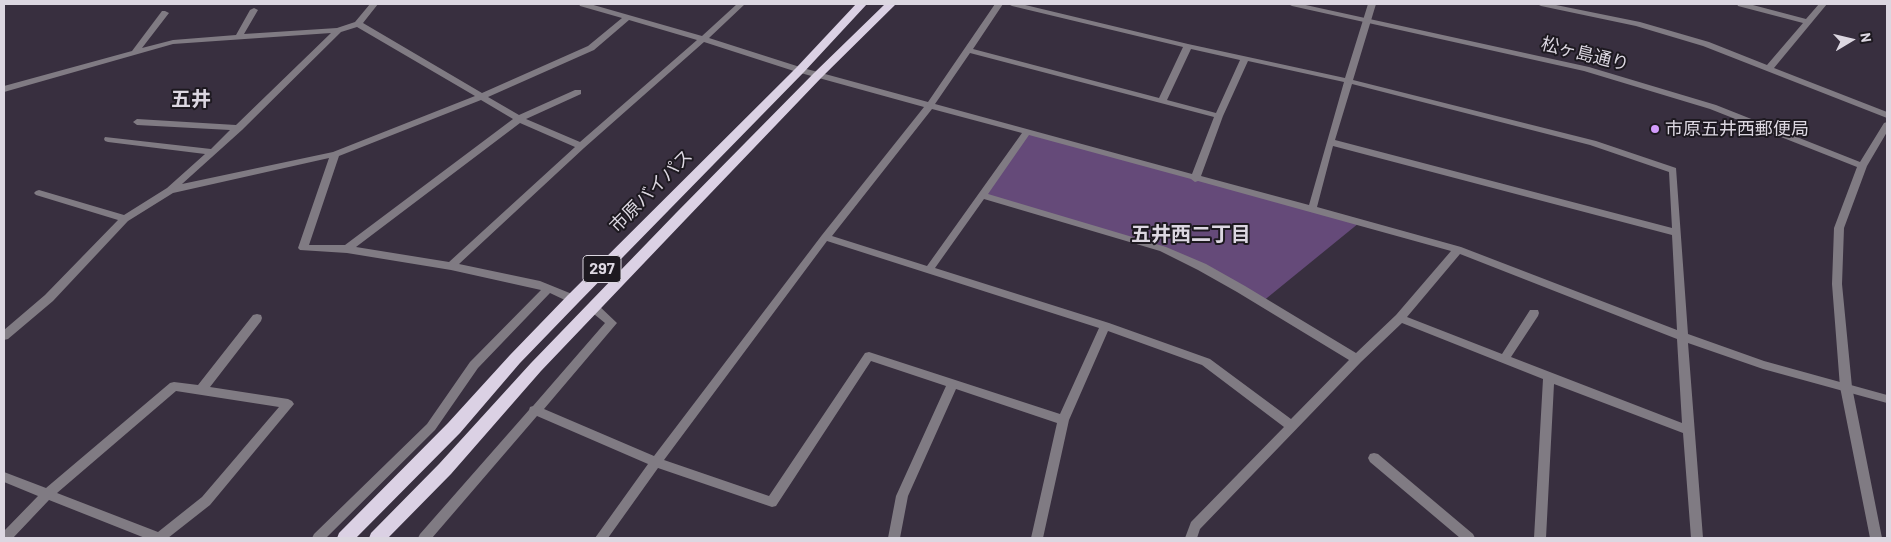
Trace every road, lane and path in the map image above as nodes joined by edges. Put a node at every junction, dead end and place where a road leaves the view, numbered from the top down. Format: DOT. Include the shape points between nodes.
graph roads {
  1 [pos="374,4"];
  2 [pos="583,4"];
  3 [pos="741,4"];
  4 [pos="862,4"];
  5 [pos="891,4"];
  6 [pos="999,4"];
  7 [pos="1012,4"];
  8 [pos="1292,4"];
  9 [pos="1372,4"];
  10 [pos="1541,4"];
  11 [pos="1741,4"];
  12 [pos="1823,4"];
  13 [pos="254,10"];
  14 [pos="165,12"];
  15 [pos="628,17"];
  16 [pos="1368,21"];
  17 [pos="1809,22"];
  18 [pos="358,24"];
  19 [pos="338,30"];
  20 [pos="239,37"];
  21 [pos="703,39"];
  22 [pos="1188,46"];
  23 [pos="969,50"];
  24 [pos="136,52"];
  25 [pos="1245,58"];
  26 [pos="1769,68"];
  27 [pos="800,70"];
  28 [pos="818,75"];
  29 [pos="1349,81"];
  30 [pos="4,89"];
  31 [pos="578,92"];
  32 [pos="481,97"];
  33 [pos="1162,101"];
  34 [pos="930,105"];
  35 [pos="1887,115"];
  36 [pos="1219,116"];
  37 [pos="519,119"];
  38 [pos="137,122"];
  39 [pos="1887,125"];
  40 [pos="239,128"];
  41 [pos="1027,132"];
  42 [pos="108,139"];
  43 [pos="1330,142"];
  44 [pos="580,146"];
  45 [pos="213,152"];
  46 [pos="335,154"];
  47 [pos="1862,166"];
  48 [pos="1195,179"];
  49 [pos="170,190"];
  50 [pos="39,193"];
  51 [pos="983,196"];
  52 [pos="1312,210"];
  53 [pos="125,219"];
  54 [pos="1676,232"];
  55 [pos="825,237"];
  56 [pos="347,249"];
  57 [pos="1458,249"];
  58 [pos="451,266"];
  59 [pos="928,271"];
  60 [pos="548,289"];
  61 [pos="573,299"];
  62 [pos="593,307"];
  63 [pos="1534,313"];
  64 [pos="257,318"];
  65 [pos="1400,318"];
  66 [pos="1105,326"];
  67 [pos="4,336"];
  68 [pos="1683,337"];
  69 [pos="1357,359"];
  70 [pos="1504,360"];
  71 [pos="1549,378"];
  72 [pos="953,384"];
  73 [pos="1846,387"];
  74 [pos="201,390"];
  75 [pos="1887,400"];
  76 [pos="534,410"];
  77 [pos="1063,420"];
  78 [pos="1292,426"];
  79 [pos="1688,430"];
  80 [pos="1374,458"];
  81 [pos="656,462"];
  82 [pos="4,477"];
  83 [pos="47,494"];
  84 [pos="5,538"];
  85 [pos="318,538"];
  86 [pos="345,538"];
  87 [pos="376,538"];
  88 [pos="424,538"];
  89 [pos="601,538"];
  90 [pos="894,538"];
  91 [pos="1037,538"];
  92 [pos="1191,538"];
  93 [pos="1469,538"];
  94 [pos="1540,538"];
  95 [pos="1697,538"];
  96 [pos="1876,538"];
  1 -- 18 [label="street"];
  2 -- 15 [label="street"];
  3 -- 21 [label="street"];
  4 -- 27 [label="highway, 市原バイパス / 297"];
  5 -- 28 [label="highway, 297"];
  6 -- 23 [label="street"];
  7 -- 22 [label="street"];
  8 -- 16 [label="street, 松ヶ島通り"];
  9 -- 16 [label="street"];
  10 -- 26 [label="street" via="1637,24 1706,44"];
  11 -- 17 [label="street"];
  12 -- 17 [label="street"];
  13 -- 20 [label="street"];
  14 -- 24 [label="street"];
  15 -- 21 [label="street"];
  15 -- 32 [label="street" via="591,48"];
  16 -- 29 [label="street"];
  16 -- 47 [label="street, 松ヶ島通り" via="1586,69 1713,107"];
  17 -- 26 [label="street"];
  18 -- 19 [label="street"];
  18 -- 32 [label="street"];
  19 -- 20 [label="street"];
  19 -- 40 [label="street"];
  20 -- 24 [label="street" via="173,42"];
  21 -- 27 [label="street"];
  21 -- 44 [label="street"];
  22 -- 25 [label="street"];
  22 -- 33 [label="street"];
  23 -- 33 [label="street"];
  23 -- 34 [label="street"];
  24 -- 30 [label="street"];
  25 -- 29 [label="street"];
  25 -- 36 [label="street"];
  26 -- 35 [label="street"];
  27 -- 28 [label="street"];
  27 -- 61 [label="highway, 市原バイパス / 297"];
  28 -- 34 [label="street"];
  28 -- 62 [label="highway, 297"];
  29 -- 43 [label="street"];
  29 -- 54 [label="street" via="1593,143 1674,170"];
  31 -- 37 [label="street"];
  32 -- 37 [label="street"];
  32 -- 46 [label="street"];
  33 -- 36 [label="street"];
  34 -- 41 [label="street"];
  34 -- 55 [label="street"];
  36 -- 48 [label="street"];
  37 -- 44 [label="street"];
  37 -- 56 [label="street"];
  38 -- 40 [label="street"];
  39 -- 47 [label="street"];
  40 -- 45 [label="street"];
  41 -- 48 [label="street"];
  41 -- 51 [label="street"];
  42 -- 45 [label="street"];
  43 -- 52 [label="street"];
  43 -- 54 [label="street"];
  44 -- 58 [label="street"];
  45 -- 49 [label="street"];
  46 -- 49 [label="street"];
  46 -- 56 [label="street" via="303,248"];
  47 -- 73 [label="street" via="1839,228 1837,284"];
  48 -- 52 [label="street"];
  49 -- 53 [label="street"];
  50 -- 53 [label="street"];
  51 -- 59 [label="street"];
  51 -- 69 [label="street" via="1163,249 1218,276"];
  52 -- 57 [label="street"];
  53 -- 67 [label="street" via="49,298"];
  54 -- 68 [label="street"];
  55 -- 59 [label="street"];
  55 -- 81 [label="street"];
  56 -- 58 [label="street"];
  57 -- 65 [label="street"];
  57 -- 68 [label="street"];
  58 -- 60 [label="street"];
  59 -- 66 [label="street"];
  60 -- 61 [label="street"];
  60 -- 85 [label="street" via="474,365 431,426"];
  61 -- 86 [label="highway, 市原バイパス / 297" via="454,428"];
  62 -- 76 [label="street" via="612,322"];
  62 -- 87 [label="highway, 297" via="445,469"];
  63 -- 70 [label="street"];
  64 -- 74 [label="street"];
  65 -- 69 [label="street"];
  65 -- 70 [label="street"];
  66 -- 77 [label="street"];
  66 -- 78 [label="street" via="1206,362"];
  68 -- 73 [label="street" via="1763,365"];
  68 -- 79 [label="street"];
  69 -- 78 [label="street"];
  70 -- 71 [label="street"];
  71 -- 79 [label="street"];
  71 -- 94 [label="street"];
  72 -- 77 [label="street"];
  72 -- 81 [label="street" via="869,356 772,502"];
  72 -- 90 [label="street" via="902,496"];
  73 -- 75 [label="street"];
  73 -- 96 [label="street"];
  74 -- 83 [label="street" via="174,386"];
  74 -- 83 [label="street" via="288,404 206,501 159,538"];
  76 -- 81 [label="street"];
  76 -- 88 [label="street"];
  77 -- 91 [label="street"];
  78 -- 92 [label="street" via="1195,526"];
  79 -- 95 [label="street"];
  80 -- 93 [label="street"];
  81 -- 89 [label="street"];
  82 -- 83 [label="street"];
  83 -- 84 [label="street"];
}
